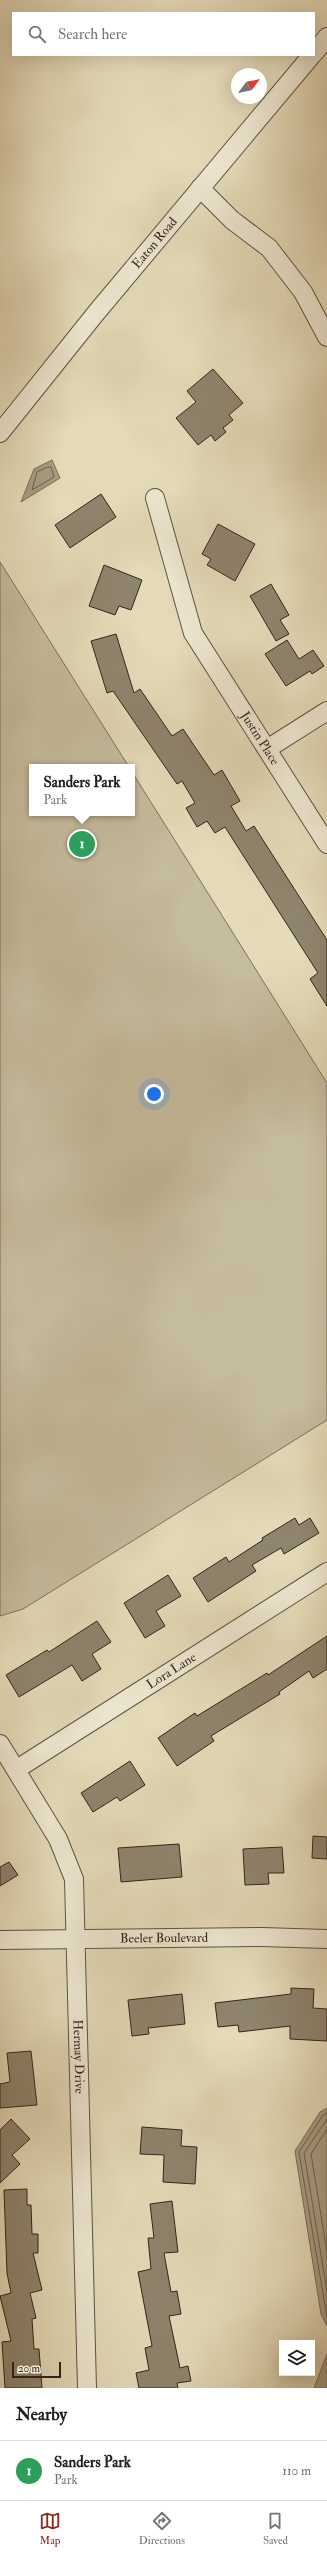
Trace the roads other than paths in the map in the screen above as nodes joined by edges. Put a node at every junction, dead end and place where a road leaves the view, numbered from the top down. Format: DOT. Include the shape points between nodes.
graph roads {
  1 [pos="327,37"];
  2 [pos="315,52"];
  3 [pos="311,56"];
  4 [pos="200,188"];
  5 [pos="327,337"];
  6 [pos="0,433"];
  7 [pos="155,498"];
  8 [pos="327,711"];
  9 [pos="267,749"];
  10 [pos="327,844"];
  11 [pos="327,1572"];
  12 [pos="0,1744"];
  13 [pos="17,1770"];
  14 [pos="76,1938"];
  15 [pos="327,1939"];
  16 [pos="0,1940"];
  17 [pos="87,2388"];
  1 -- 2 [label="street, Eaton Road"];
  3 -- 4 [label="street, Eaton Road"];
  4 -- 5 [label="street" via="232,220 269,248 303,292"];
  4 -- 6 [label="street, Eaton Road"];
  7 -- 9 [label="street, Justin Place" via="193,633"];
  8 -- 9 [label="street"];
  9 -- 10 [label="street, Justin Place"];
  11 -- 13 [label="street, Lora Lane"];
  12 -- 13 [label="street, Hermay Drive"];
  13 -- 14 [label="street, Hermay Drive" via="58,1839 74,1879"];
  14 -- 15 [label="street, Beeler Boulevard"];
  14 -- 16 [label="street, Beeler Boulevard"];
  14 -- 17 [label="street, Hermay Drive"];
}
